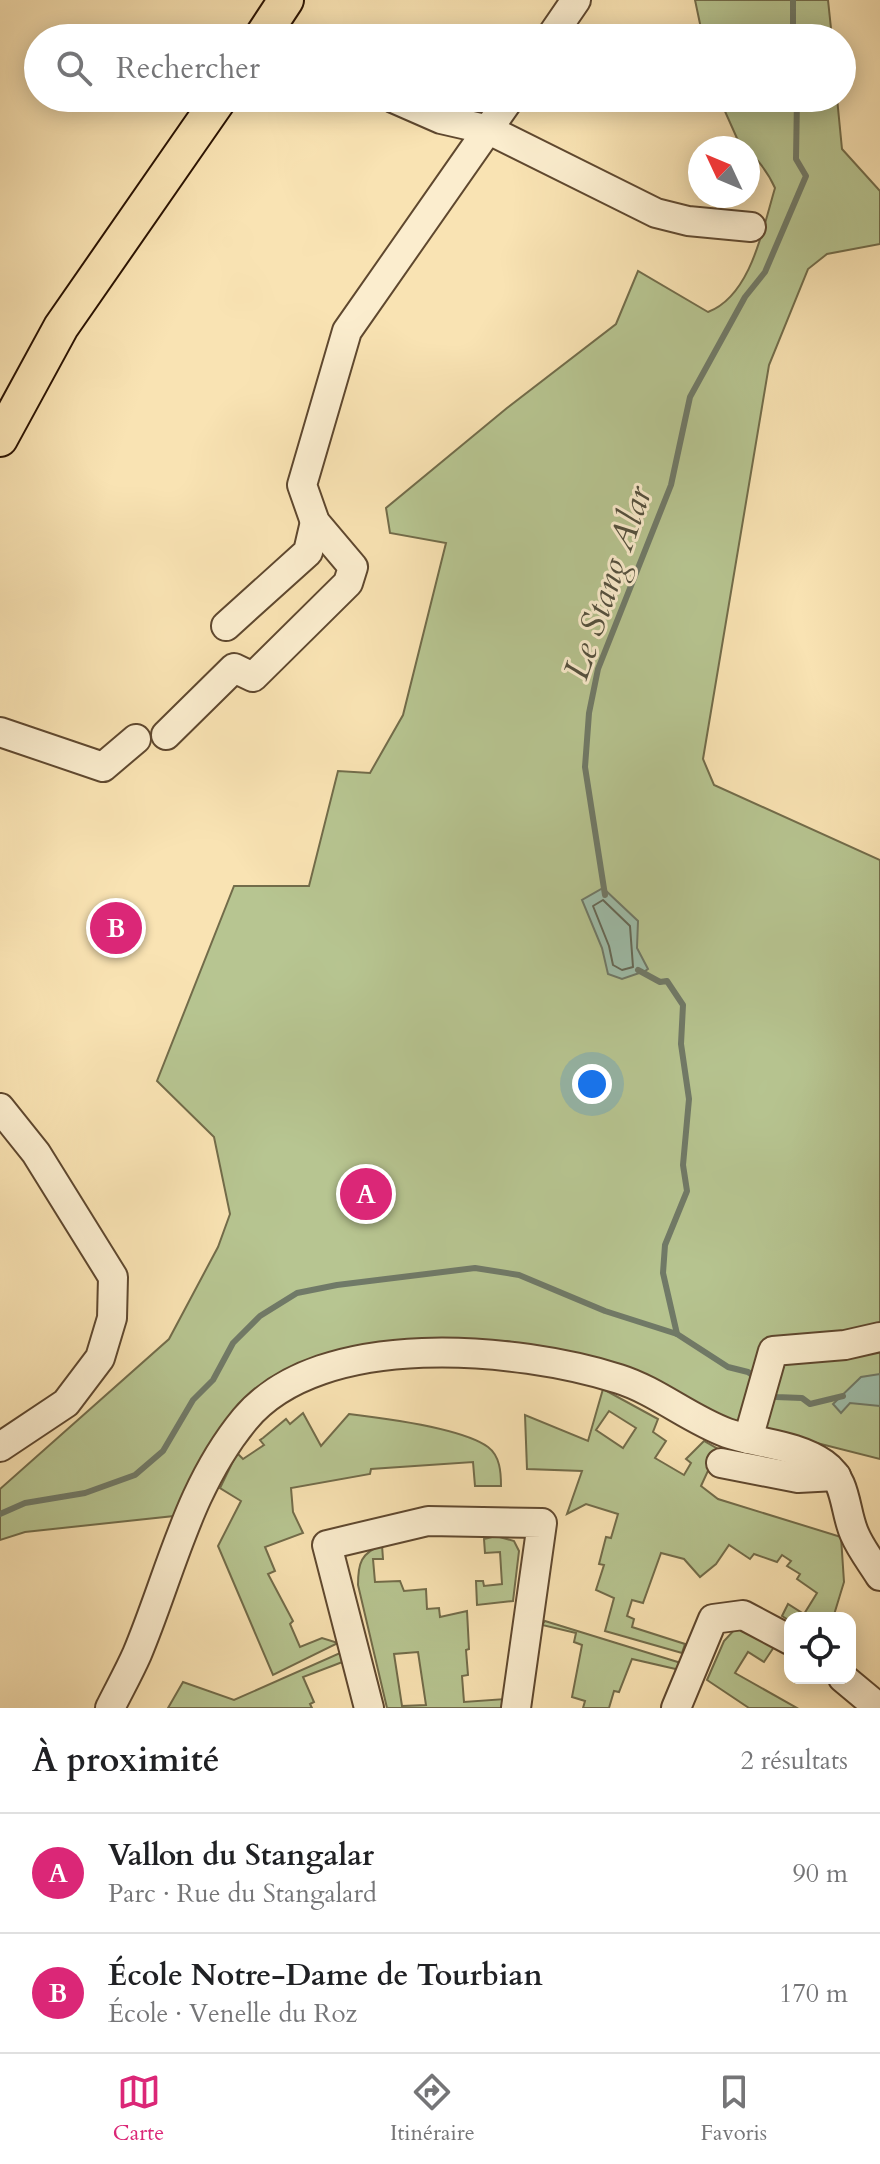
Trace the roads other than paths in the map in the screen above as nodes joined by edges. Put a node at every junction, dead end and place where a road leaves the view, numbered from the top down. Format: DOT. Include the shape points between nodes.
graph roads {
  1 [pos="286,0"];
  2 [pos="576,0"];
  3 [pos="273,24"];
  4 [pos="560,24"];
  5 [pos="210,112"];
  6 [pos="425,112"];
  7 [pos="501,112"];
  8 [pos="489,130"];
  9 [pos="751,227"];
  10 [pos="61,327"];
  11 [pos="0,398"];
  12 [pos="0,439"];
  13 [pos="315,522"];
  14 [pos="226,626"];
  15 [pos="0,732"];
  16 [pos="166,735"];
  17 [pos="136,739"];
  18 [pos="0,1108"];
  19 [pos="880,1337"];
  20 [pos="748,1439"];
  21 [pos="0,1447"];
  22 [pos="721,1463"];
  23 [pos="836,1476"];
  24 [pos="880,1576"];
  25 [pos="784,1637"];
  26 [pos="850,1684"];
  27 [pos="110,1708"];
  28 [pos="369,1708"];
  29 [pos="516,1708"];
  30 [pos="676,1708"];
  31 [pos="879,1708"];
  1 -- 3 [label="main road"];
  2 -- 4 [label="street"];
  5 -- 10 [label="main road"];
  6 -- 8 [label="street"];
  7 -- 8 [label="street"];
  8 -- 9 [label="street" via="656,213"];
  8 -- 13 [label="street" via="347,331 302,485"];
  10 -- 11 [label="main road"];
  10 -- 12 [label="main road"];
  13 -- 14 [label="street" via="308,552"];
  13 -- 16 [label="street" via="353,567 348,583 253,677 234,668"];
  15 -- 17 [label="street" via="103,767"];
  18 -- 21 [label="street" via="36,1153 113,1277 112,1318 100,1358 66,1403"];
  19 -- 20 [label="street" via="771,1358"];
  20 -- 23 [label="street" via="785,1446 824,1464"];
  20 -- 27 [label="street" via="621,1379 548,1362 439,1352 324,1368 282,1387 246,1417 201,1485 137,1655"];
  22 -- 23 [label="street" via="798,1478"];
  23 -- 24 [label="street" via="854,1534"];
  25 -- 30 [label="street" via="743,1615 713,1619"];
  26 -- 31 [label="street"];
  28 -- 29 [label="street" via="327,1545 428,1521 542,1523"];
}
